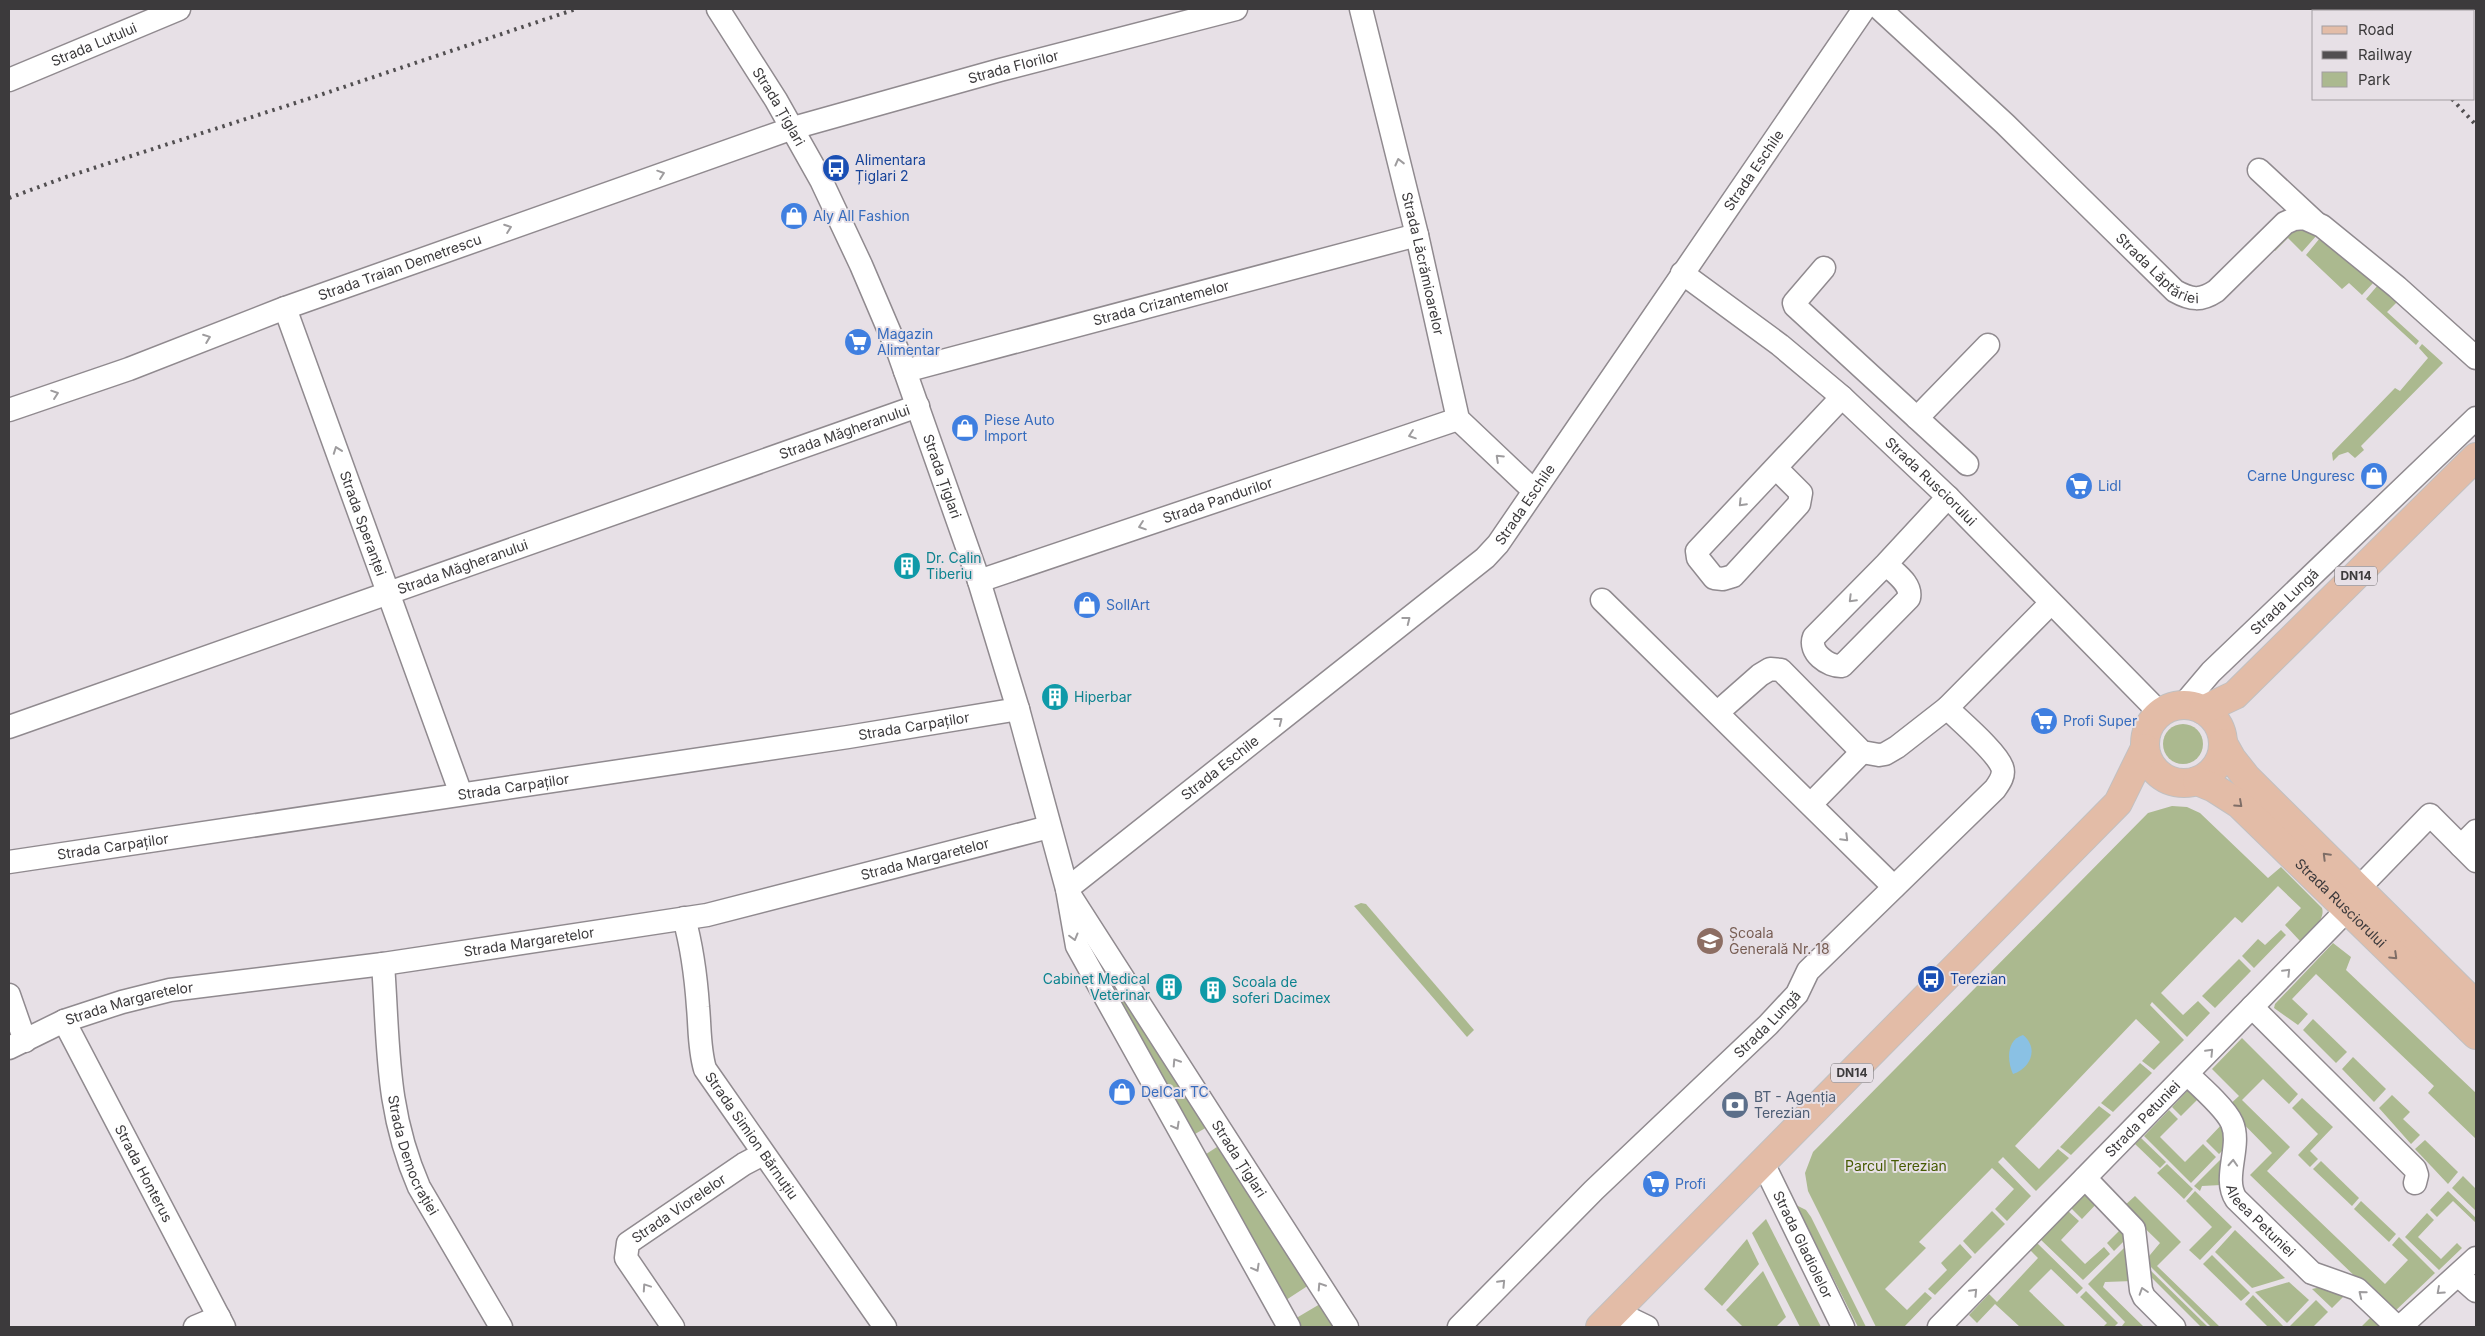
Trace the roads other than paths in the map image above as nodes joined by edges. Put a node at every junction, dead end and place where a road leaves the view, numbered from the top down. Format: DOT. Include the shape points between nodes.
graph roads {
  1 [pos="179,9"];
  2 [pos="718,9"];
  3 [pos="1236,9"];
  4 [pos="1361,9"];
  5 [pos="1864,9"];
  6 [pos="1880,9"];
  7 [pos="9,80"];
  8 [pos="793,128"];
  9 [pos="2259,170"];
  10 [pos="2315,222"];
  11 [pos="1417,236"];
  12 [pos="1824,268"];
  13 [pos="1682,273"];
  14 [pos="285,308"];
  15 [pos="1988,345"];
  16 [pos="2476,358"];
  17 [pos="905,371"];
  18 [pos="1892,394"];
  19 [pos="1842,397"];
  20 [pos="918,406"];
  21 [pos="9,410"];
  22 [pos="1917,418"];
  23 [pos="2476,418"];
  24 [pos="1458,419"];
  25 [pos="1868,422"];
  26 [pos="2476,457"];
  27 [pos="1967,464"];
  28 [pos="1776,468"];
  29 [pos="1534,491"];
  30 [pos="1948,498"];
  31 [pos="1886,564"];
  32 [pos="979,581"];
  33 [pos="389,594"];
  34 [pos="1602,600"];
  35 [pos="2051,603"];
  36 [pos="2235,694"];
  37 [pos="1947,708"];
  38 [pos="1018,709"];
  39 [pos="2182,709"];
  40 [pos="1718,712"];
  41 [pos="9,727"];
  42 [pos="2222,738"];
  43 [pos="2145,748"];
  44 [pos="1862,752"];
  45 [pos="2186,781"];
  46 [pos="461,794"];
  47 [pos="2118,803"];
  48 [pos="1810,804"];
  49 [pos="1049,827"];
  50 [pos="2471,846"];
  51 [pos="9,862"];
  52 [pos="1894,887"];
  53 [pos="1066,889"];
  54 [pos="2352,900"];
  55 [pos="684,918"];
  56 [pos="383,964"];
  57 [pos="9,995"];
  58 [pos="2476,1005"];
  59 [pos="2252,1007"];
  60 [pos="64,1021"];
  61 [pos="2476,1035"];
  62 [pos="17,1044"];
  63 [pos="2188,1075"];
  64 [pos="763,1154"];
  65 [pos="1763,1163"];
  66 [pos="2085,1178"];
  67 [pos="2416,1183"];
  68 [pos="2476,1258"];
  69 [pos="2458,1275"];
  70 [pos="2476,1291"];
  71 [pos="1608,1320"];
  72 [pos="221,1322"];
  73 [pos="1463,1323"];
  74 [pos="195,1327"];
  75 [pos="501,1327"];
  76 [pos="673,1327"];
  77 [pos="885,1327"];
  78 [pos="1289,1327"];
  79 [pos="1347,1327"];
  80 [pos="1647,1327"];
  81 [pos="1843,1327"];
  82 [pos="1940,1327"];
  83 [pos="2174,1327"];
  84 [pos="2398,1327"];
  1 -- 7 [label="street, Strada Lutului"];
  2 -- 8 [label="street, Strada Țiglari"];
  3 -- 8 [label="street, Strada Florilor"];
  11 -- 4 [label="street, Strada Lăcrămioarelor, one-way"];
  5 -- 13 [label="street, Strada Eschile"];
  6 -- 10 [label="street, Strada Lăptăriei" via="2006,124 2184,296 2201,299 2216,291 2285,223 2304,218"];
  14 -- 8 [label="street, Strada Traian Demetrescu, one-way"];
  8 -- 17 [label="street, Strada Țiglari" via="840,220"];
  9 -- 10 [label="street"];
  10 -- 16 [label="street" via="2397,287"];
  11 -- 17 [label="street, Strada Crizantemelor"];
  11 -- 24 [label="street, Strada Lăcrămioarelor"];
  12 -- 18 [label="street" via="1794,303 1795,306"];
  13 -- 19 [label="street, Strada Rusciorului" via="1780,345"];
  13 -- 29 [label="street, Strada Eschile"];
  21 -- 14 [label="street, Strada Traian Demetrescu, one-way"];
  33 -- 14 [label="street, Strada Speranței, one-way"];
  15 -- 22 [label="street"];
  17 -- 20 [label="street, Strada Țiglari"];
  18 -- 22 [label="street"];
  18 -- 25 [label="street"];
  19 -- 25 [label="street, Strada Rusciorului"];
  19 -- 28 [label="street"];
  20 -- 32 [label="street, Strada Țiglari"];
  20 -- 33 [label="street, Strada Măgheranului"];
  22 -- 27 [label="street"];
  23 -- 39 [label="street, Strada Lungă" via="2211,672"];
  29 -- 24 [label="street, one-way"];
  24 -- 32 [label="street, Strada Pandurilor, one-way"];
  25 -- 30 [label="street, Strada Rusciorului"];
  26 -- 36 [label="main road, DN14"];
  28 -- 28 [label="street, one-way" via="1697,551 1698,558 1714,578 1733,576 1799,504 1801,493"];
  53 -- 29 [label="street, Strada Eschile, one-way" via="1485,558"];
  30 -- 31 [label="street"];
  30 -- 35 [label="street, Strada Rusciorului"];
  31 -- 31 [label="street, one-way" via="1814,636 1813,649 1830,664 1842,666 1909,598 1907,584"];
  32 -- 38 [label="street, Strada Țiglari"];
  33 -- 41 [label="street, Strada Măgheranului"];
  33 -- 46 [label="street, Strada Speranței"];
  34 -- 40 [label="street"];
  35 -- 37 [label="street"];
  35 -- 39 [label="street, Strada Rusciorului"];
  36 -- 39 [label="main road, DN14"];
  36 -- 42 [label="main road"];
  37 -- 44 [label="street" via="1884,754"];
  37 -- 52 [label="street, Strada Lungă" via="1994,754 2002,766 2000,782"];
  38 -- 46 [label="street, Strada Carpaților"];
  38 -- 49 [label="street, Strada Țiglari"];
  39 -- 42 [label="main road" via="2214,720"];
  39 -- 43 [label="main road, DN14" via="2148,729"];
  40 -- 44 [label="street" via="1760,675 1770,669 1781,670"];
  40 -- 48 [label="street"];
  42 -- 45 [label="main road, DN14" via="2221,756 2216,767 2207,776"];
  54 -- 42 [label="main road, Strada Rusciorului, one-way" via="2247,778 2232,759"];
  43 -- 45 [label="main road" via="2154,770 2164,777"];
  43 -- 47 [label="main road, DN14"];
  44 -- 48 [label="street"];
  45 -- 47 [label="main road, DN14" via="2152,786"];
  45 -- 54 [label="main road, Strada Rusciorului, one-way" via="2222,792 2239,804"];
  46 -- 51 [label="street, Strada Carpaților"];
  47 -- 65 [label="main road, DN14"];
  48 -- 52 [label="street, one-way"];
  49 -- 53 [label="street, Strada Țiglari"];
  49 -- 55 [label="street, Strada Margaretelor"];
  50 -- 54 [label="street, Strada Petuniei" via="2430,816"];
  73 -- 52 [label="street, Strada Lungă, one-way" via="1542,1242 1768,1025 1797,994 1808,970"];
  53 -- 78 [label="street, Strada Țiglari, one-way" via="1072,927 1084,962"];
  79 -- 53 [label="street, Strada Țiglari, one-way"];
  54 -- 58 [label="main road, Strada Rusciorului"];
  59 -- 54 [label="street, Strada Petuniei, one-way"];
  54 -- 61 [label="main road, Strada Rusciorului, one-way"];
  55 -- 56 [label="street, Strada Margaretelor"];
  55 -- 64 [label="street, Strada Simion Bărnuțiu" via="705,1069"];
  56 -- 60 [label="street, Strada Margaretelor" via="170,990"];
  56 -- 75 [label="street, Strada Democrației" via="391,1089 408,1162"];
  57 -- 62 [label="street"];
  63 -- 59 [label="street, Strada Petuniei, one-way"];
  59 -- 67 [label="street" via="2415,1169"];
  60 -- 62 [label="street, Strada Margaretelor"];
  60 -- 72 [label="street, Strada Honterus"];
  63 -- 66 [label="street, Strada Petuniei"];
  84 -- 63 [label="street, Aleea Petuniei, one-way" via="2357,1289 2312,1273 2236,1199 2231,1187 2232,1122"];
  76 -- 64 [label="street, Strada Viorelelor, one-way" via="626,1258 628,1243"];
  64 -- 77 [label="street, Strada Simion Bărnuțiu"];
  65 -- 71 [label="main road, DN14"];
  65 -- 81 [label="street, Strada Gladiolelor"];
  82 -- 66 [label="street, Strada Petuniei, one-way"];
  83 -- 66 [label="street, one-way" via="2141,1290 2134,1229"];
  68 -- 69 [label="street"];
  69 -- 70 [label="street"];
  69 -- 84 [label="street, one-way"];
  71 -- 80 [label="street"];
  72 -- 74 [label="street"];
}
